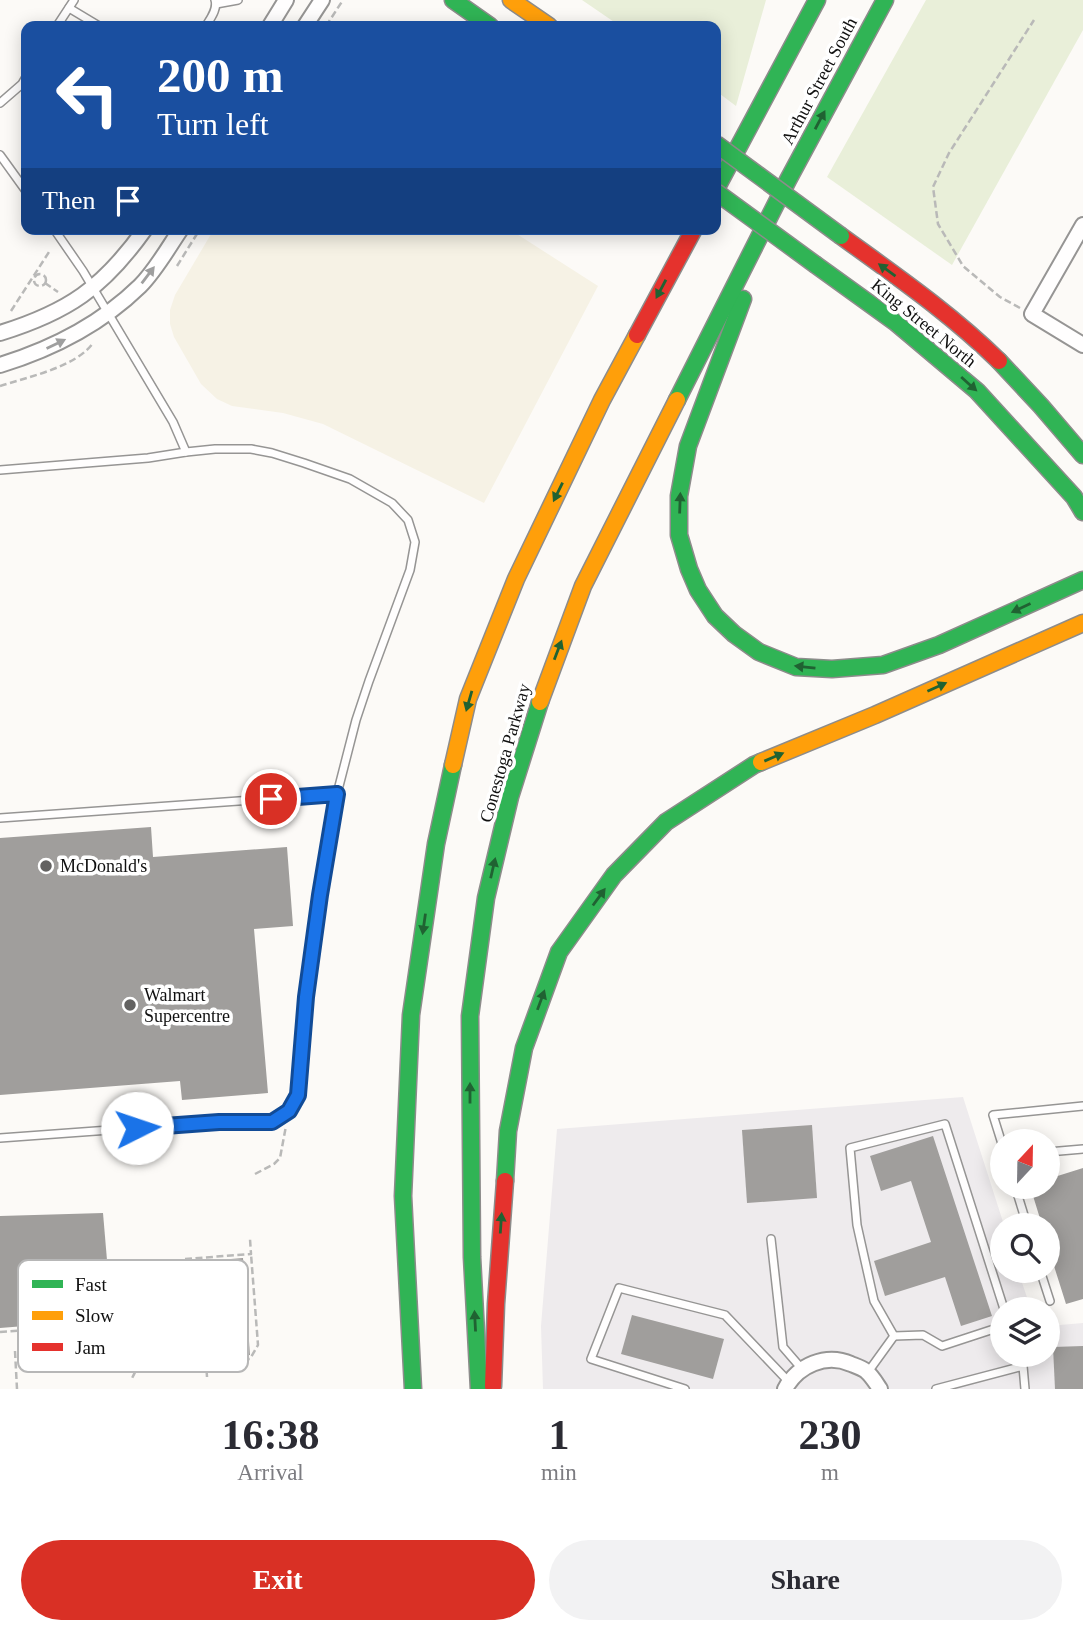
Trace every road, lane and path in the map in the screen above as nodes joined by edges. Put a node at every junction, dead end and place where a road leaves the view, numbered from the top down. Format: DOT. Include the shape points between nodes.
graph roads {
  1 [pos="74,0"];
  2 [pos="238,0"];
  3 [pos="286,0"];
  4 [pos="322,0"];
  5 [pos="342,0"];
  6 [pos="453,0"];
  7 [pos="511,0"];
  8 [pos="817,0"];
  9 [pos="885,0"];
  10 [pos="216,2"];
  11 [pos="69,8"];
  12 [pos="793,13"];
  13 [pos="1034,20"];
  14 [pos="60,21"];
  15 [pos="91,21"];
  16 [pos="208,21"];
  17 [pos="273,21"];
  18 [pos="308,21"];
  19 [pos="329,21"];
  20 [pos="483,21"];
  21 [pos="542,21"];
  22 [pos="21,86"];
  23 [pos="0,103"];
  24 [pos="750,126"];
  25 [pos="721,148"];
  26 [pos="0,155"];
  27 [pos="788,180"];
  28 [pos="721,181"];
  29 [pos="21,184"];
  30 [pos="721,194"];
  31 [pos="1083,225"];
  32 [pos="58,235"];
  33 [pos="140,235"];
  34 [pos="177,235"];
  35 [pos="691,235"];
  36 [pos="49,252"];
  37 [pos="34,276"];
  38 [pos="45,283"];
  39 [pos="93,289"];
  40 [pos="58,292"];
  41 [pos="11,311"];
  42 [pos="108,314"];
  43 [pos="1032,314"];
  44 [pos="0,333"];
  45 [pos="93,344"];
  46 [pos="1083,345"];
  47 [pos="0,365"];
  48 [pos="0,386"];
  49 [pos="186,452"];
  50 [pos="1083,455"];
  51 [pos="0,470"];
  52 [pos="1083,512"];
  53 [pos="1083,580"];
  54 [pos="1083,623"];
  55 [pos="337,794"];
  56 [pos="0,818"];
  57 [pos="1083,1106"];
  58 [pos="289,1111"];
  59 [pos="997,1129"];
  60 [pos="0,1138"];
  61 [pos="1083,1149"];
  62 [pos="1060,1151"];
  63 [pos="255,1174"];
  64 [pos="250,1239"];
  65 [pos="771,1239"];
  66 [pos="251,1254"];
  67 [pos="185,1259"];
  68 [pos="1000,1297"];
  69 [pos="990,1330"];
  70 [pos="18,1331"];
  71 [pos="0,1332"];
  72 [pos="894,1336"];
  73 [pos="15,1351"];
  74 [pos="248,1359"];
  75 [pos="802,1369"];
  76 [pos="135,1372"];
  77 [pos="207,1372"];
  78 [pos="868,1372"];
  79 [pos="207,1377"];
  80 [pos="131,1380"];
  81 [pos="787,1386"];
  82 [pos="17,1389"];
  83 [pos="413,1389"];
  84 [pos="479,1389"];
  85 [pos="493,1389"];
  86 [pos="685,1389"];
  87 [pos="880,1389"];
  88 [pos="936,1389"];
  89 [pos="1025,1389"];
  1 -- 11 [label="lane"];
  2 -- 10 [label="lane"];
  3 -- 17 [label="street"];
  4 -- 18 [label="street"];
  5 -- 19 [label="path"];
  6 -- 20 [label="main road"];
  7 -- 21 [label="main road"];
  8 -- 24 [label="main road"];
  27 -- 9 [label="main road, Arthur Street South, one-way"];
  10 -- 16 [label="lane"];
  11 -- 14 [label="lane"];
  11 -- 15 [label="lane"];
  12 -- 24 [label="main road"];
  13 -- 43 [label="path" via="949,153 933,187 938,224 964,266 1000,297"];
  22 -- 23 [label="lane"];
  24 -- 28 [label="main road"];
  50 -- 25 [label="main road, King Street North, one-way, bridge" via="1015,377 964,328"];
  26 -- 29 [label="lane"];
  53 -- 27 [label="main road, one-way" via="883,665 796,667 759,652 715,616 698,590 679,536 679,496 688,446"];
  84 -- 27 [label="main road, Conestoga Parkway, one-way" via="472,1257 470,1016 486,898 510,797 545,682 583,586"];
  30 -- 52 [label="main road, King Street North, one-way, bridge" via="895,322 977,391"];
  31 -- 43 [label="street"];
  32 -- 39 [label="lane"];
  33 -- 39 [label="street"];
  42 -- 34 [label="street, one-way" via="141,284"];
  35 -- 83 [label="main road, one-way" via="602,400 516,579 468,699 436,844 411,1016 403,1196"];
  36 -- 37 [label="path"];
  37 -- 38 [label="path" via="36,284"];
  37 -- 38 [label="path" via="45,276"];
  37 -- 41 [label="path"];
  38 -- 40 [label="path"];
  39 -- 42 [label="lane"];
  39 -- 44 [label="street" via="42,319"];
  47 -- 42 [label="street, one-way" via="56,345"];
  42 -- 49 [label="lane"];
  43 -- 46 [label="street"];
  45 -- 48 [label="path" via="65,364"];
  49 -- 51 [label="lane"];
  49 -- 55 [label="lane" via="251,449 272,453 349,480 391,503 408,520 415,542 410,570 356,720"];
  85 -- 54 [label="main road, one-way" via="508,1131 524,1048 559,952 614,875 666,822 754,765"];
  55 -- 56 [label="lane"];
  55 -- 58 [label="lane" via="308,985 298,1095"];
  57 -- 59 [label="lane" via="993,1115"];
  58 -- 60 [label="lane" via="272,1122"];
  58 -- 63 [label="path" via="280,1158"];
  61 -- 62 [label="lane"];
  64 -- 66 [label="path"];
  65 -- 75 [label="lane" via="783,1347"];
  66 -- 67 [label="path"];
  66 -- 74 [label="path" via="258,1340"];
  68 -- 72 [label="lane" via="944,1124 850,1148 857,1225 874,1301"];
  69 -- 72 [label="lane" via="942,1346 923,1335"];
  70 -- 71 [label="path"];
  72 -- 78 [label="lane"];
  73 -- 82 [label="path"];
  75 -- 78 [label="street" via="818,1361 843,1360"];
  75 -- 81 [label="street"];
  76 -- 80 [label="path"];
  77 -- 79 [label="path"];
  78 -- 87 [label="street"];
  81 -- 86 [label="lane" via="725,1315 619,1288 591,1359"];
  88 -- 89 [label="lane" via="1023,1366"];
}
